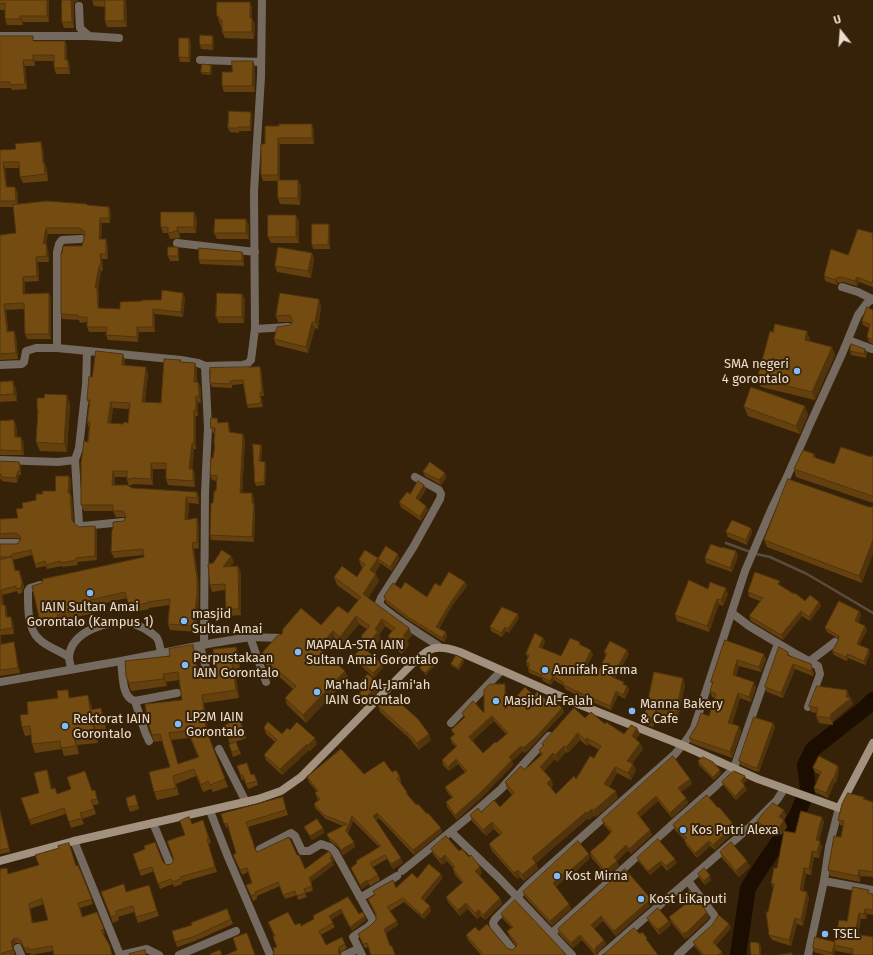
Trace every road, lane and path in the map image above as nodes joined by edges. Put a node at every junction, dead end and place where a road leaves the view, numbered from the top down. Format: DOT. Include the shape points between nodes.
graph roads {
  1 [pos="262,0"];
  2 [pos="80,6"];
  3 [pos="0,36"];
  4 [pos="89,36"];
  5 [pos="119,38"];
  6 [pos="200,60"];
  7 [pos="261,62"];
  8 [pos="81,239"];
  9 [pos="177,244"];
  10 [pos="254,252"];
  11 [pos="842,287"];
  12 [pos="872,299"];
  13 [pos="290,327"];
  14 [pos="255,329"];
  15 [pos="848,340"];
  16 [pos="57,348"];
  17 [pos="872,349"];
  18 [pos="87,351"];
  19 [pos="0,365"];
  20 [pos="205,366"];
  21 [pos="0,460"];
  22 [pos="75,460"];
  23 [pos="415,477"];
  24 [pos="123,522"];
  25 [pos="0,543"];
  26 [pos="17,543"];
  27 [pos="40,584"];
  28 [pos="732,613"];
  29 [pos="250,637"];
  30 [pos="277,638"];
  31 [pos="835,642"];
  32 [pos="778,644"];
  33 [pos="202,646"];
  34 [pos="440,647"];
  35 [pos="161,653"];
  36 [pos="69,657"];
  37 [pos="121,661"];
  38 [pos="810,661"];
  39 [pos="206,668"];
  40 [pos="71,669"];
  41 [pos="501,671"];
  42 [pos="0,682"];
  43 [pos="266,682"];
  44 [pos="177,693"];
  45 [pos="135,701"];
  46 [pos="808,707"];
  47 [pos="451,724"];
  48 [pos="556,730"];
  49 [pos="149,741"];
  50 [pos="873,743"];
  51 [pos="682,745"];
  52 [pos="219,749"];
  53 [pos="734,768"];
  54 [pos="784,789"];
  55 [pos="246,802"];
  56 [pos="839,808"];
  57 [pos="210,811"];
  58 [pos="153,823"];
  59 [pos="451,832"];
  60 [pos="74,841"];
  61 [pos="260,849"];
  62 [pos="0,861"];
  63 [pos="170,864"];
  64 [pos="688,881"];
  65 [pos="824,881"];
  66 [pos="873,890"];
  67 [pos="517,897"];
  68 [pos="360,898"];
  69 [pos="236,931"];
  70 [pos="552,934"];
  71 [pos="513,950"];
  72 [pos="360,952"];
  73 [pos="121,955"];
  74 [pos="159,955"];
  75 [pos="180,955"];
  76 [pos="270,955"];
  77 [pos="346,955"];
  78 [pos="572,955"];
  79 [pos="602,955"];
  80 [pos="678,955"];
  81 [pos="809,955"];
  1 -- 7 [label="street"];
  2 -- 4 [label="street" via="80,28"];
  3 -- 4 [label="street"];
  4 -- 5 [label="street"];
  6 -- 7 [label="street"];
  7 -- 10 [label="street" via="254,191"];
  8 -- 16 [label="street" via="62,240 57,252"];
  9 -- 10 [label="street"];
  10 -- 14 [label="street"];
  11 -- 12 [label="street"];
  12 -- 15 [label="street" via="858,315"];
  13 -- 14 [label="street"];
  14 -- 20 [label="street" via="252,358 249,363"];
  15 -- 17 [label="street"];
  15 -- 28 [label="street" via="811,422 789,480 770,510 745,571"];
  16 -- 18 [label="street"];
  16 -- 19 [label="street" via="28,349 22,364"];
  18 -- 20 [label="street" via="181,360"];
  18 -- 22 [label="street" via="79,448"];
  20 -- 33 [label="street" via="208,416 201,493"];
  21 -- 22 [label="street"];
  22 -- 24 [label="street" via="79,524 84,526"];
  23 -- 34 [label="street" via="439,490 440,499 379,603"];
  25 -- 26 [label="street"];
  27 -- 36 [label="street" via="28,591 31,626 38,639"];
  28 -- 32 [label="street"];
  28 -- 51 [label="street" via="694,728"];
  29 -- 30 [label="street"];
  29 -- 33 [label="street"];
  29 -- 43 [label="street"];
  31 -- 38 [label="street"];
  32 -- 38 [label="street"];
  32 -- 53 [label="street"];
  33 -- 35 [label="street"];
  33 -- 39 [label="street"];
  34 -- 41 [label="street" via="460,652"];
  34 -- 55 [label="street" via="431,649 419,657 287,788 276,794"];
  35 -- 36 [label="street" via="158,639 153,633 138,625 122,623 102,625 87,632 75,641"];
  35 -- 37 [label="street"];
  36 -- 40 [label="street"];
  37 -- 40 [label="street"];
  37 -- 45 [label="street" via="126,695"];
  38 -- 46 [label="street" via="818,666 820,672"];
  40 -- 42 [label="street"];
  41 -- 47 [label="street"];
  41 -- 51 [label="street" via="576,706"];
  44 -- 45 [label="street"];
  45 -- 49 [label="street"];
  48 -- 59 [label="street" via="501,789"];
  50 -- 56 [label="street"];
  51 -- 53 [label="street"];
  51 -- 67 [label="street"];
  52 -- 55 [label="street"];
  53 -- 54 [label="street"];
  53 -- 70 [label="street"];
  54 -- 56 [label="street"];
  54 -- 64 [label="street" via="763,814"];
  55 -- 57 [label="street"];
  56 -- 65 [label="street"];
  57 -- 58 [label="street"];
  57 -- 76 [label="street"];
  58 -- 60 [label="street"];
  58 -- 63 [label="street"];
  59 -- 67 [label="street"];
  59 -- 68 [label="street" via="400,873"];
  60 -- 62 [label="street"];
  60 -- 73 [label="street"];
  61 -- 68 [label="street" via="291,833 302,851 324,844 335,852"];
  64 -- 79 [label="street"];
  64 -- 80 [label="street" via="715,919"];
  65 -- 66 [label="street"];
  65 -- 81 [label="street"];
  67 -- 70 [label="street"];
  67 -- 71 [label="street" via="493,924"];
  68 -- 72 [label="street" via="373,921 354,936"];
  69 -- 75 [label="street"];
  70 -- 78 [label="street"];
  72 -- 77 [label="street"];
  73 -- 74 [label="street" via="147,950"];
}
